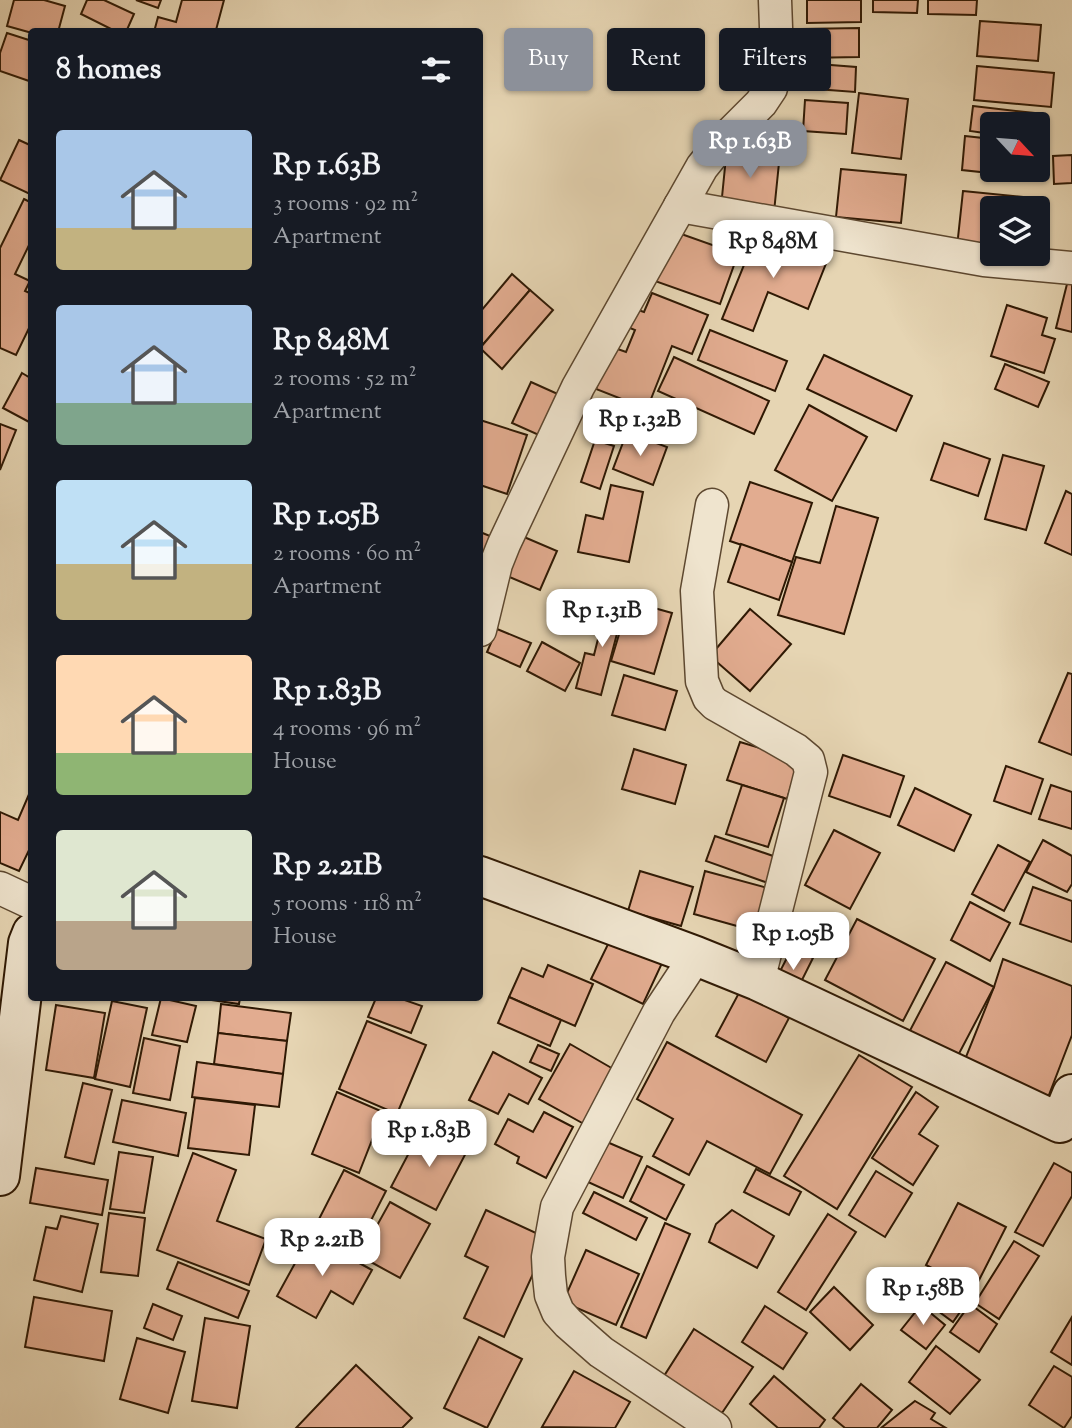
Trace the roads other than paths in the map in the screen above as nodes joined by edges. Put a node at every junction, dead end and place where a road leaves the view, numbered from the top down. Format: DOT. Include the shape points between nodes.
graph roads {
  1 [pos="775,0"];
  2 [pos="680,206"];
  3 [pos="1072,268"];
  4 [pos="712,505"];
  5 [pos="483,618"];
  6 [pos="483,877"];
  7 [pos="0,888"];
  8 [pos="28,901"];
  9 [pos="28,943"];
  10 [pos="696,956"];
  11 [pos="758,981"];
  12 [pos="1068,1116"];
  13 [pos="0,1176"];
  14 [pos="715,1428"];
  1 -- 2 [label="street" via="777,55 771,88 710,155"];
  2 -- 3 [label="street" via="984,260"];
  2 -- 5 [label="street" via="578,387 509,532"];
  4 -- 11 [label="street" via="697,591 702,681 715,704 796,750 808,760 811,772"];
  6 -- 10 [label="street"];
  7 -- 8 [label="street"];
  9 -- 13 [label="street"];
  10 -- 11 [label="street"];
  10 -- 14 [label="street" via="659,1012 557,1206 548,1256 551,1296 568,1323 601,1352"];
  11 -- 12 [label="street"];
}
